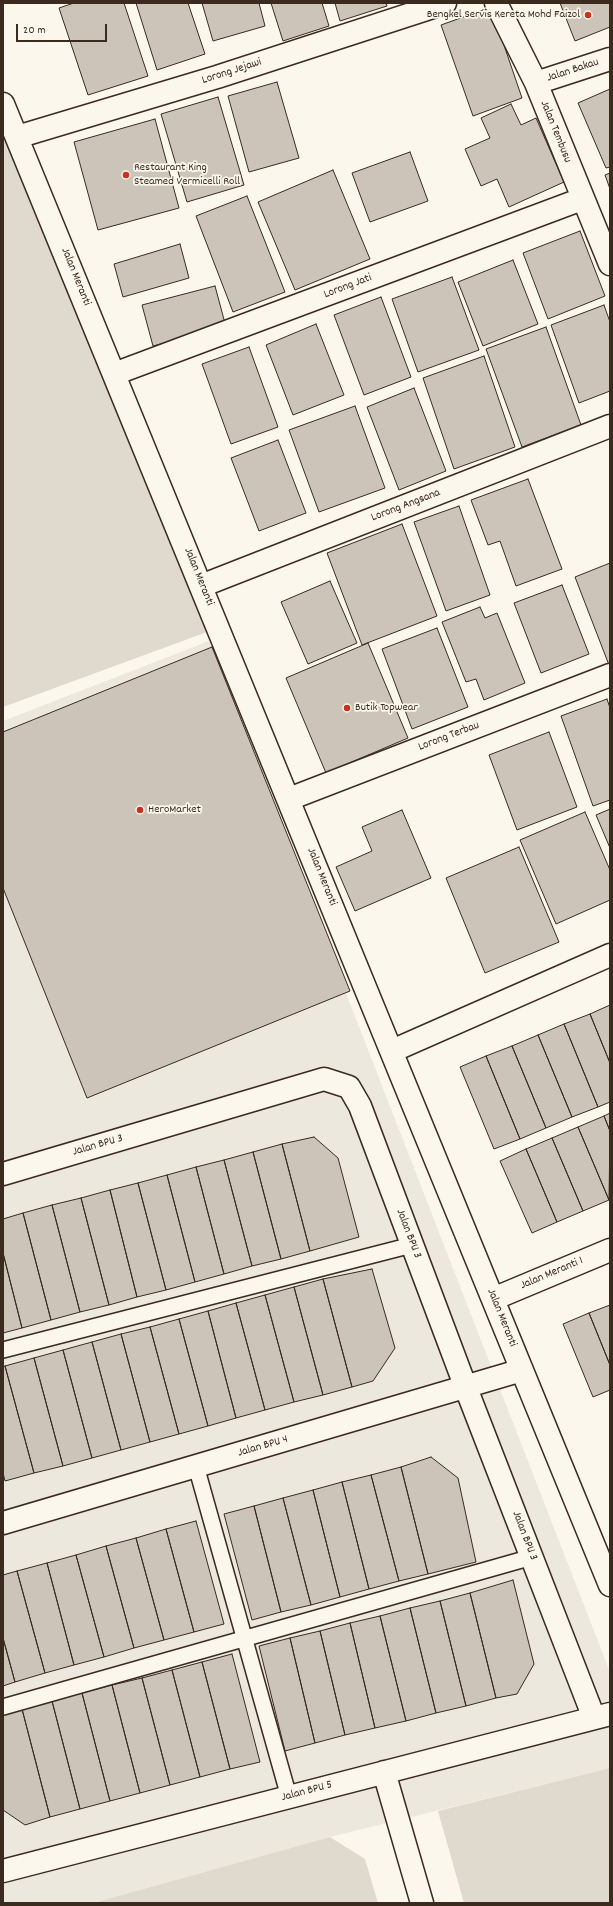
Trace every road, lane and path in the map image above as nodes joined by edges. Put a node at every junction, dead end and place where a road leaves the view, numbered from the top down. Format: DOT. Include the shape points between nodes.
graph roads {
  1 [pos="445,3"];
  2 [pos="496,3"];
  3 [pos="610,58"];
  4 [pos="536,83"];
  5 [pos="3,104"];
  6 [pos="18,138"];
  7 [pos="582,199"];
  8 [pos="610,264"];
  9 [pos="114,374"];
  10 [pos="610,426"];
  11 [pos="201,586"];
  12 [pos="610,675"];
  13 [pos="289,799"];
  14 [pos="610,955"];
  15 [pos="392,1051"];
  16 [pos="3,1174"];
  17 [pos="412,1245"];
  18 [pos="610,1250"];
  19 [pos="493,1299"];
  20 [pos="3,1350"];
  21 [pos="522,1370"];
  22 [pos="466,1388"];
  23 [pos="196,1466"];
  24 [pos="3,1523"];
  25 [pos="532,1557"];
  26 [pos="606,1562"];
  27 [pos="610,1585"];
  28 [pos="244,1638"];
  29 [pos="3,1707"];
  30 [pos="602,1716"];
  31 [pos="384,1772"];
  32 [pos="288,1797"];
  33 [pos="3,1870"];
  34 [pos="422,1903"];
  1 -- 6 [label="street, Lorong Jejawi" via="224,75"];
  2 -- 4 [label="street, Jalan Tembusu"];
  3 -- 4 [label="street, Jalan Bakau"];
  4 -- 7 [label="street, Jalan Tembusu"];
  5 -- 6 [label="street, Jalan Meranti"];
  6 -- 9 [label="street, Jalan Meranti"];
  7 -- 8 [label="street, Jalan Tembusu"];
  7 -- 9 [label="street, Lorong Jati"];
  9 -- 11 [label="street, Jalan Meranti"];
  10 -- 11 [label="street, Lorong Angsana"];
  11 -- 13 [label="street, Jalan Meranti"];
  12 -- 13 [label="street, Lorong Terbau"];
  13 -- 15 [label="street, Jalan Meranti"];
  14 -- 15 [label="street"];
  15 -- 19 [label="street, Jalan Meranti"];
  16 -- 17 [label="street, Jalan BPU 3" via="324,1080 349,1087 360,1106"];
  17 -- 20 [label="lane"];
  17 -- 22 [label="street, Jalan BPU 3"];
  18 -- 19 [label="street, Jalan Meranti 1"];
  19 -- 21 [label="street, Jalan Meranti"];
  21 -- 22 [label="street, Jalan BPU 4"];
  21 -- 26 [label="street, Jalan Meranti"];
  22 -- 23 [label="street, Jalan BPU 4"];
  22 -- 25 [label="street, Jalan BPU 3"];
  23 -- 24 [label="street, Jalan BPU 4"];
  23 -- 28 [label="lane"];
  25 -- 28 [label="lane"];
  25 -- 30 [label="street, Jalan BPU 3"];
  26 -- 27 [label="street, Jalan Meranti"];
  28 -- 29 [label="lane"];
  28 -- 32 [label="lane"];
  30 -- 31 [label="street, Jalan BPU 5"];
  31 -- 32 [label="street, Jalan BPU 5"];
  31 -- 34 [label="street"];
  32 -- 33 [label="street, Jalan BPU 5"];
}
